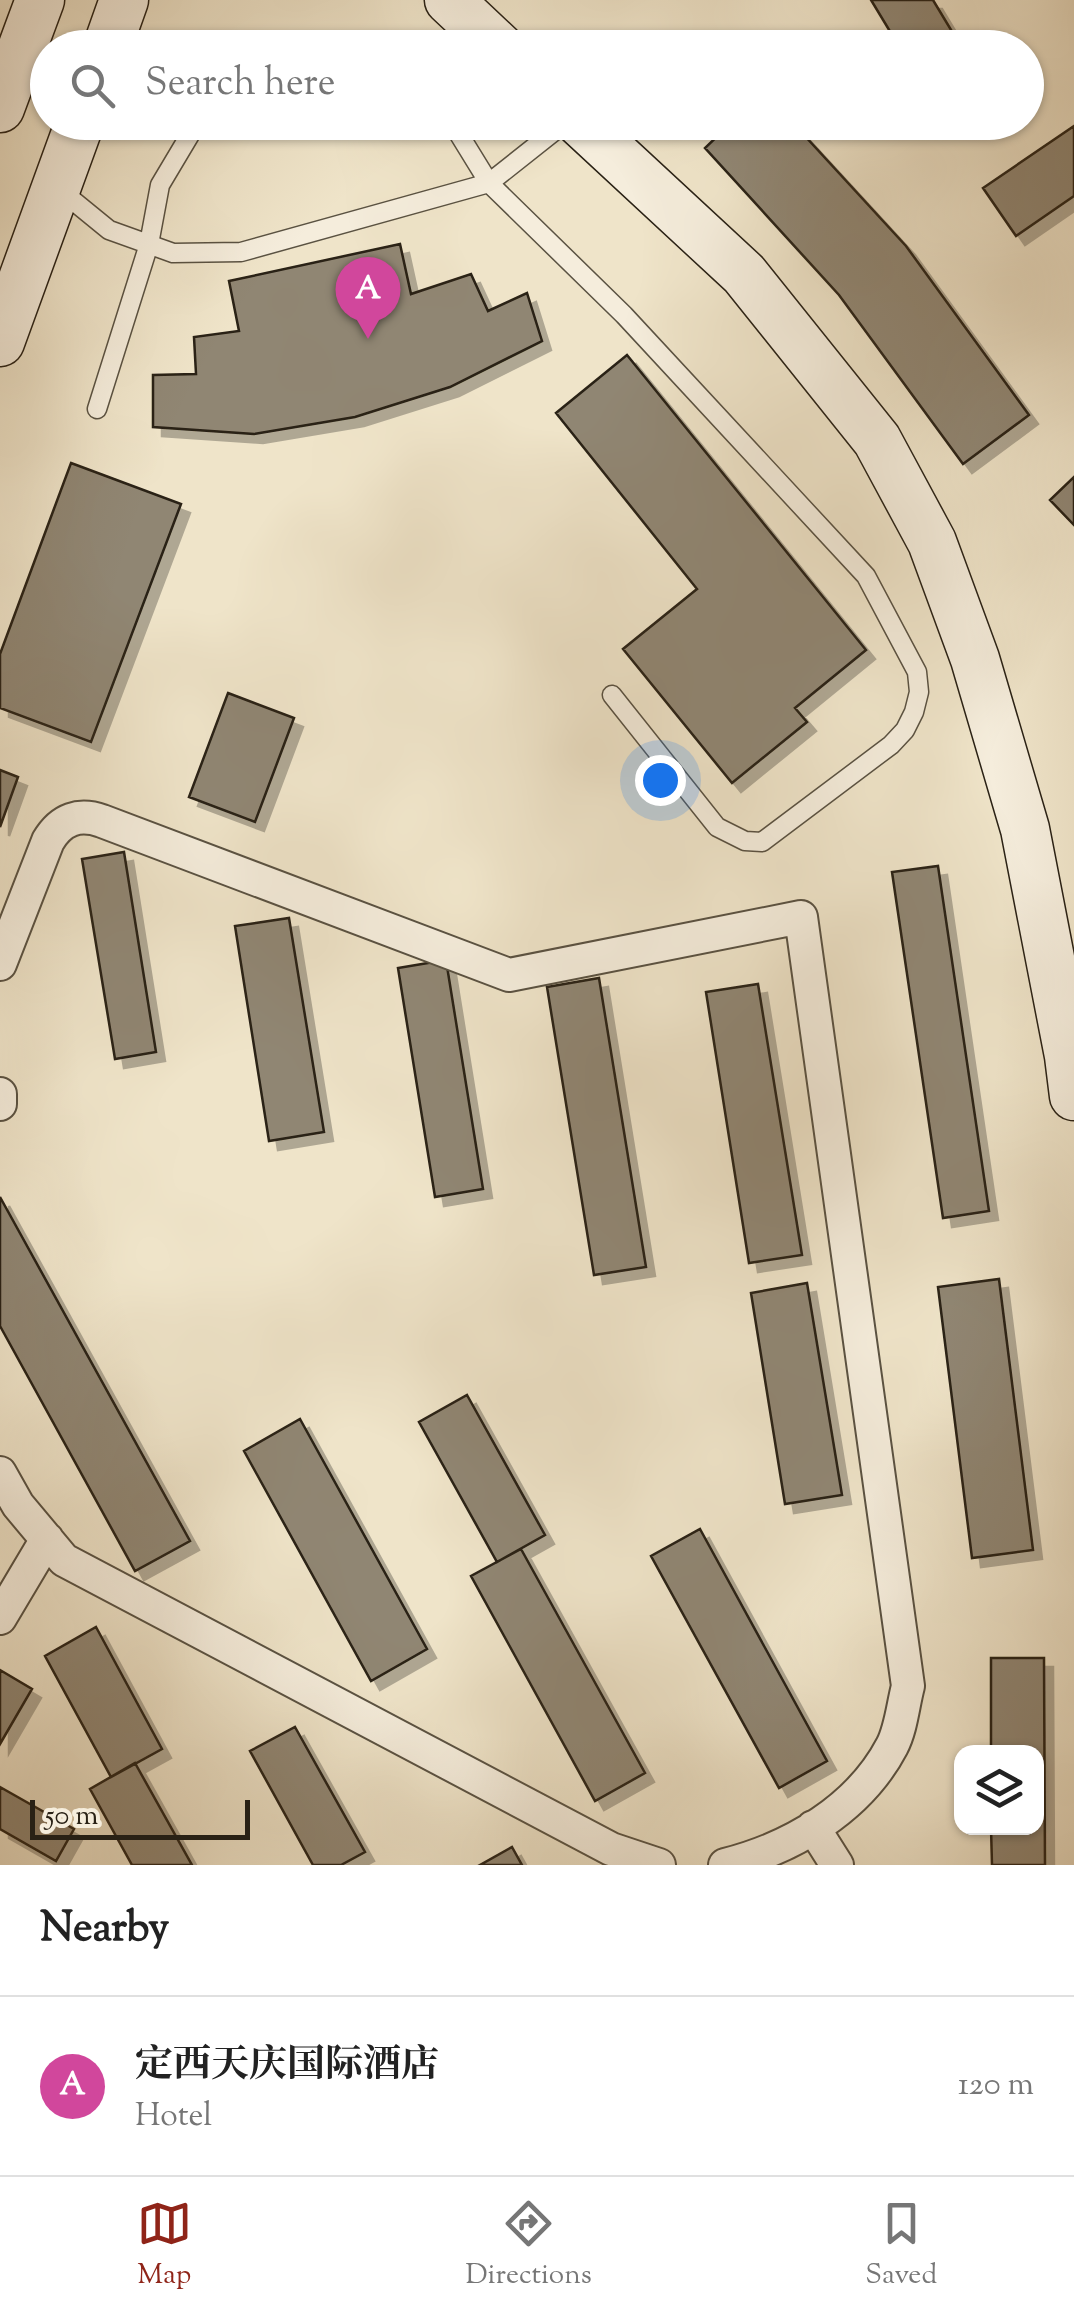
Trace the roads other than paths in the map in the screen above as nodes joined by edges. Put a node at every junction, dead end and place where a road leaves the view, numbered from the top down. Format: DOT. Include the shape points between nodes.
graph roads {
  1 [pos="40,0"];
  2 [pos="124,0"];
  3 [pos="448,0"];
  4 [pos="113,30"];
  5 [pos="480,30"];
  6 [pos="0,108"];
  7 [pos="73,140"];
  8 [pos="187,140"];
  9 [pos="463,140"];
  10 [pos="543,140"];
  11 [pos="599,140"];
  12 [pos="489,182"];
  13 [pos="56,188"];
  14 [pos="149,244"];
  15 [pos="0,342"];
  16 [pos="97,409"];
  17 [pos="612,695"];
  18 [pos="0,964"];
  19 [pos="0,1094"];
  20 [pos="1074,1096"];
  21 [pos="0,1104"];
  22 [pos="0,1473"];
  23 [pos="47,1539"];
  24 [pos="0,1618"];
  25 [pos="813,1827"];
  26 [pos="659,1865"];
  27 [pos="725,1865"];
  28 [pos="836,1865"];
  1 -- 6 [label="main road"];
  2 -- 4 [label="main road"];
  3 -- 5 [label="main road"];
  7 -- 13 [label="main road"];
  8 -- 14 [label="lane" via="160,185"];
  9 -- 12 [label="lane"];
  10 -- 12 [label="lane"];
  11 -- 20 [label="main road" via="744,274 877,440 932,542 975,658 1025,830"];
  12 -- 14 [label="lane" via="242,252 174,253"];
  12 -- 17 [label="lane" via="624,315 866,576 917,672 918,692 914,712 891,745 762,842 716,827"];
  13 -- 14 [label="lane" via="110,230"];
  13 -- 15 [label="main road"];
  14 -- 16 [label="lane"];
  18 -- 25 [label="street" via="48,840 78,817 509,975 801,917 908,1686 894,1744 861,1792"];
  19 -- 21 [label="street"];
  22 -- 23 [label="street"];
  23 -- 24 [label="street"];
  23 -- 26 [label="street" via="64,1560 611,1850"];
  25 -- 27 [label="street" via="767,1854"];
  25 -- 28 [label="street"];
}
